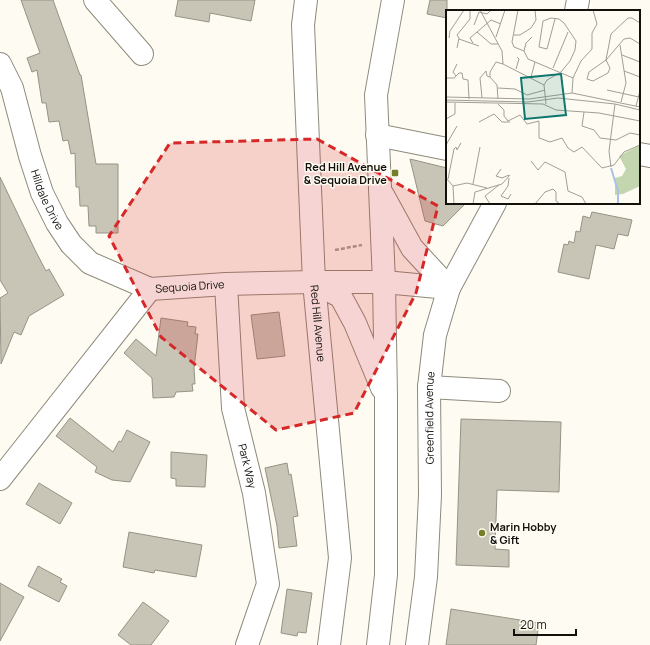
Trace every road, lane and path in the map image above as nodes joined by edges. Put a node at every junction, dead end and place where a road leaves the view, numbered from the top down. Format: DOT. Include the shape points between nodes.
graph roads {
  1 [pos="95,0"];
  2 [pos="306,0"];
  3 [pos="393,0"];
  4 [pos="578,0"];
  5 [pos="576,10"];
  6 [pos="142,54"];
  7 [pos="0,64"];
  8 [pos="377,135"];
  9 [pos="446,149"];
  10 [pos="640,154"];
  11 [pos="650,156"];
  12 [pos="380,188"];
  13 [pos="494,204"];
  14 [pos="368,244"];
  15 [pos="335,250"];
  16 [pos="314,282"];
  17 [pos="384,282"];
  18 [pos="226,284"];
  19 [pos="449,288"];
  20 [pos="150,289"];
  21 [pos="429,387"];
  22 [pos="499,390"];
  23 [pos="386,396"];
  24 [pos="0,479"];
  25 [pos="247,645"];
  26 [pos="329,645"];
  27 [pos="378,645"];
  28 [pos="417,645"];
  1 -- 6 [label="street"];
  2 -- 16 [label="street, Red Hill Avenue" via="303,25"];
  3 -- 8 [label="street" via="376,95"];
  4 -- 5 [label="street"];
  7 -- 20 [label="street, Hilldale Drive" via="12,88 42,193 71,244 90,263"];
  8 -- 9 [label="street"];
  8 -- 12 [label="street"];
  10 -- 11 [label="street"];
  12 -- 17 [label="street"];
  12 -- 19 [label="street" via="412,248"];
  13 -- 19 [label="street, Greenfield Avenue"];
  14 -- 15 [label="path"];
  16 -- 17 [label="street, Sequoia Drive"];
  16 -- 18 [label="street, Sequoia Drive"];
  16 -- 23 [label="street" via="341,297"];
  16 -- 26 [label="street, Red Hill Avenue" via="340,558"];
  17 -- 19 [label="street, Sequoia Drive"];
  17 -- 23 [label="street"];
  18 -- 20 [label="street, Sequoia Drive"];
  18 -- 25 [label="street, Park Way" via="233,408 254,493 268,584"];
  19 -- 21 [label="street, Greenfield Avenue" via="435,335"];
  20 -- 24 [label="street, Sequoia Drive"];
  21 -- 22 [label="street"];
  21 -- 28 [label="street, Greenfield Avenue" via="426,577"];
  23 -- 27 [label="street" via="386,575"];
}
